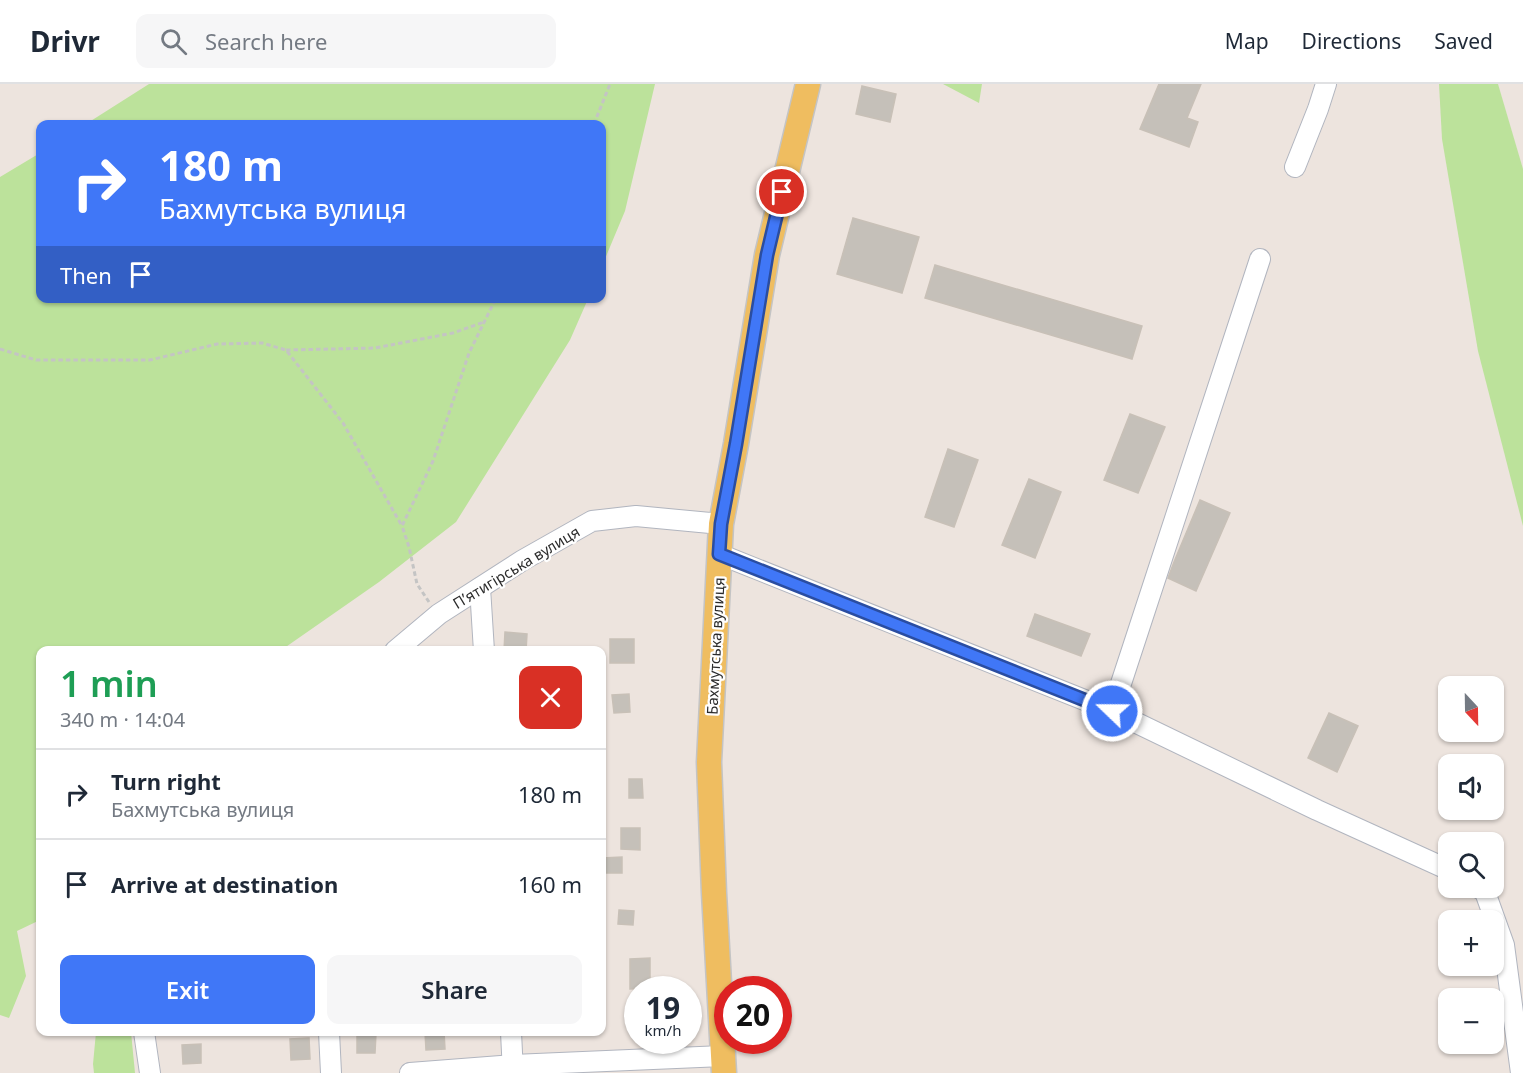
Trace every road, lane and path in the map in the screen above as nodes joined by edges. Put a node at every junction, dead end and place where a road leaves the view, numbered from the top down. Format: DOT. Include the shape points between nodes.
graph roads {
  1 [pos="610,84"];
  2 [pos="1326,84"];
  3 [pos="810,85"];
  4 [pos="596,120"];
  5 [pos="1295,167"];
  6 [pos="1260,259"];
  7 [pos="494,303"];
  8 [pos="484,322"];
  9 [pos="0,349"];
  10 [pos="286,350"];
  11 [pos="721,524"];
  12 [pos="402,526"];
  13 [pos="719,554"];
  14 [pos="480,588"];
  15 [pos="439,614"];
  16 [pos="401,646"];
  17 [pos="484,646"];
  18 [pos="1112,711"];
  19 [pos="1438,865"];
  20 [pos="1487,898"];
  21 [pos="145,1036"];
  22 [pos="329,1036"];
  23 [pos="511,1036"];
  24 [pos="723,1065"];
  25 [pos="513,1069"];
  26 [pos="150,1073"];
  27 [pos="331,1073"];
  28 [pos="410,1073"];
  29 [pos="1521,1073"];
  1 -- 4 [label="path"];
  2 -- 5 [label="street"];
  3 -- 11 [label="main road, Бахмутська вулиця" via="767,255"];
  6 -- 18 [label="street"];
  7 -- 8 [label="path"];
  8 -- 10 [label="path" via="453,333 375,348"];
  8 -- 12 [label="path" via="469,353 433,461"];
  9 -- 10 [label="path" via="36,360 150,360 217,344 262,343"];
  10 -- 12 [label="path" via="343,423"];
  11 -- 13 [label="main road, Бахмутська вулиця"];
  11 -- 14 [label="street, П’ятигірська вулиця" via="636,516 592,521"];
  12 -- 15 [label="path" via="417,584"];
  13 -- 18 [label="street"];
  13 -- 24 [label="main road, Бахмутська вулиця" via="709,762"];
  14 -- 15 [label="street, П’ятигірська вулиця"];
  14 -- 17 [label="street"];
  15 -- 16 [label="street, П’ятигірська вулиця"];
  18 -- 19 [label="street"];
  20 -- 29 [label="street" via="1504,945"];
  21 -- 26 [label="street"];
  22 -- 27 [label="street"];
  23 -- 25 [label="street"];
  24 -- 25 [label="street"];
  25 -- 28 [label="street"];
}
